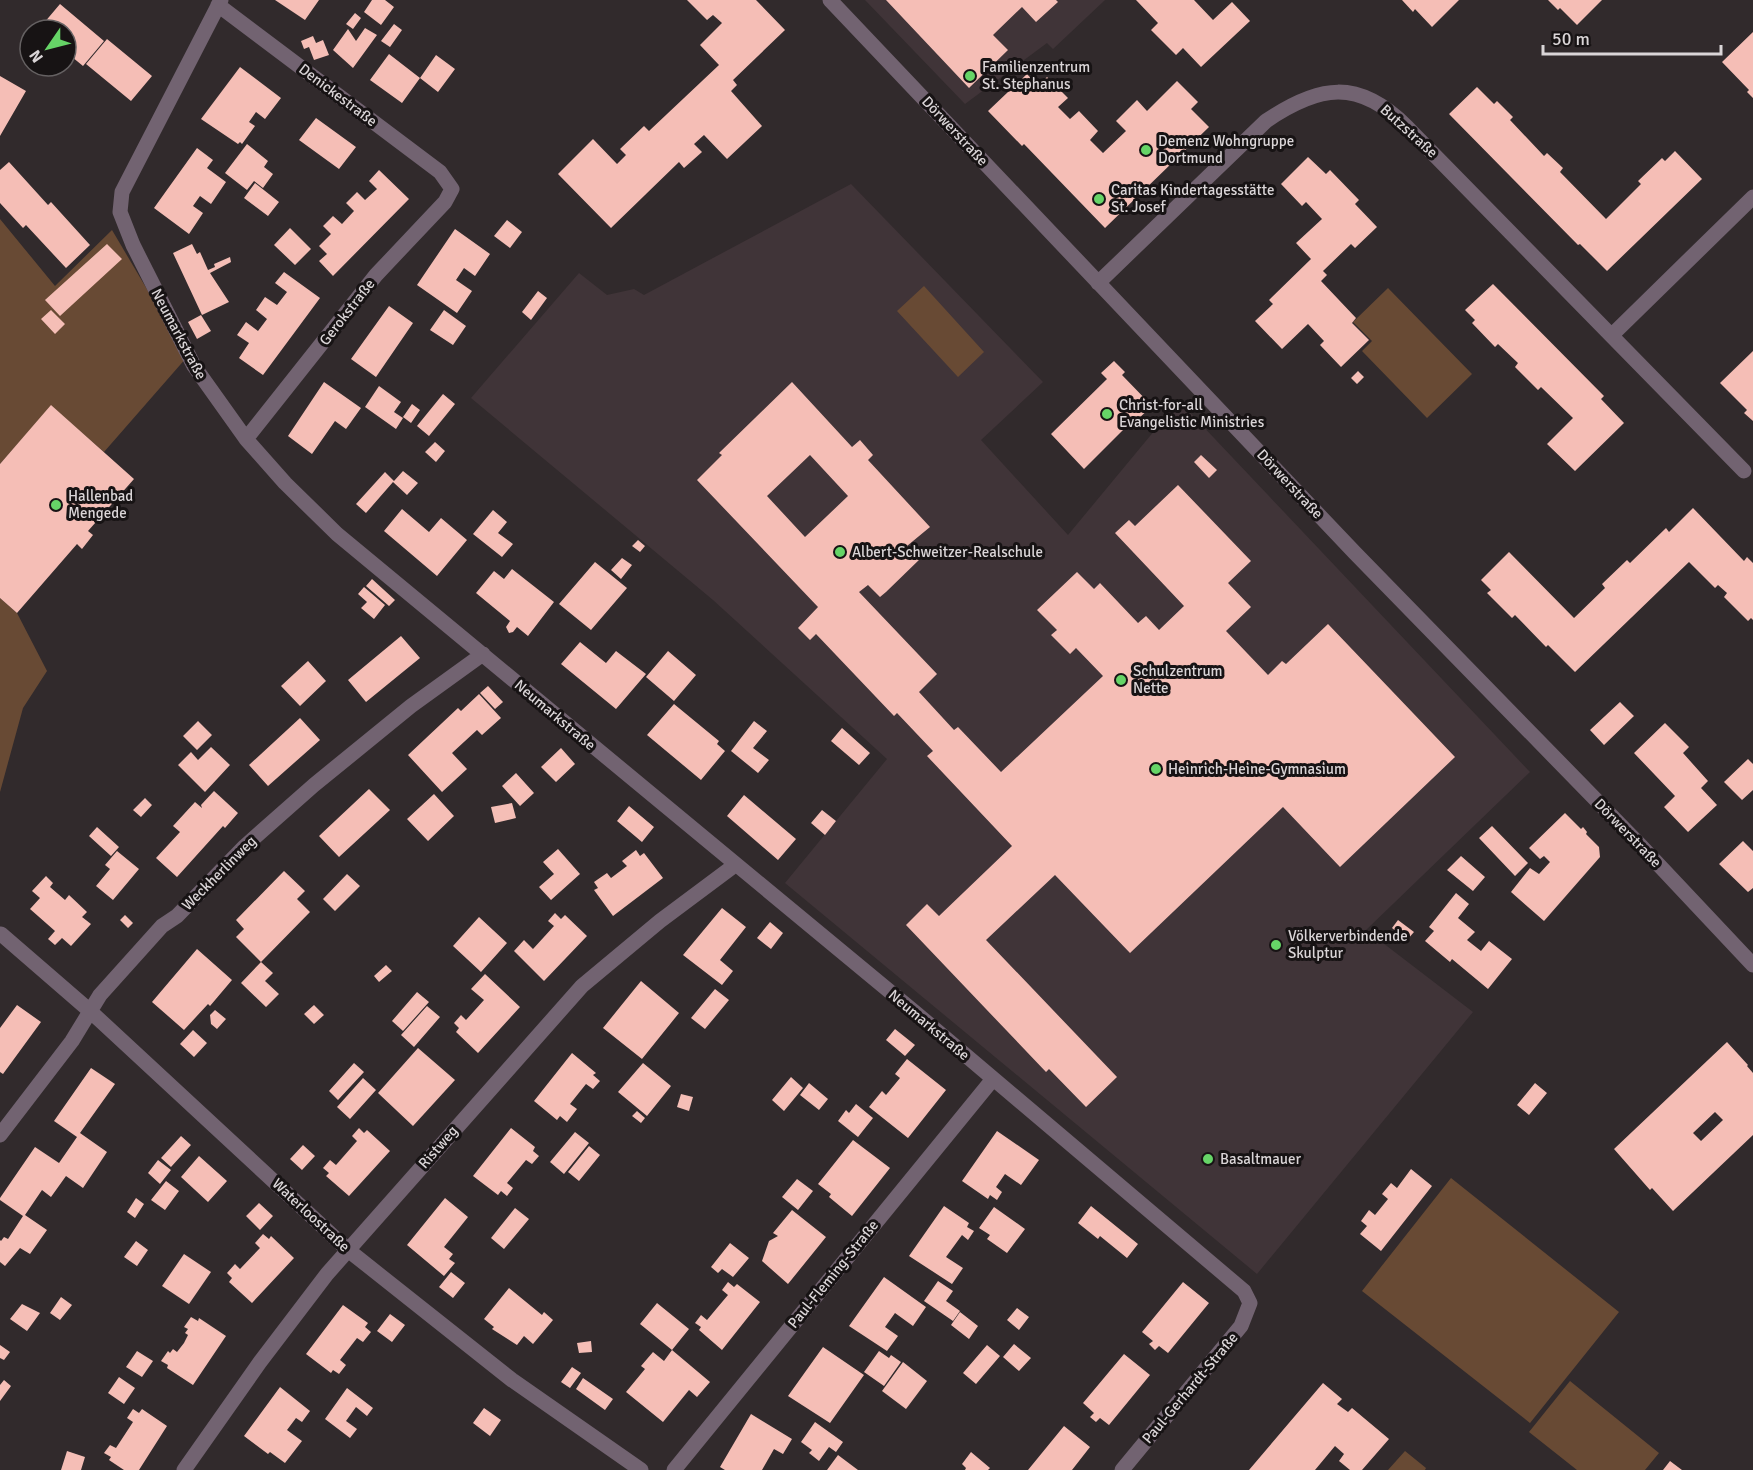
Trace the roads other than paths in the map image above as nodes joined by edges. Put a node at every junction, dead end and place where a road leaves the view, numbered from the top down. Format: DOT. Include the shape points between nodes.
graph roads {
  1 [pos="830,0"];
  2 [pos="220,3"];
  3 [pos="452,189"];
  4 [pos="1753,197"];
  5 [pos="1098,283"];
  6 [pos="1612,335"];
  7 [pos="246,439"];
  8 [pos="1744,471"];
  9 [pos="483,654"];
  10 [pos="735,865"];
  11 [pos="1,934"];
  12 [pos="1753,965"];
  13 [pos="90,1011"];
  14 [pos="993,1078"];
  15 [pos="0,1135"];
  16 [pos="348,1250"];
  17 [pos="1250,1303"];
  18 [pos="184,1470"];
  19 [pos="641,1470"];
  20 [pos="674,1470"];
  21 [pos="1122,1470"];
  1 -- 5 [label="street, Dörwerstraße"];
  2 -- 3 [label="street, Denickestraße" via="440,172"];
  2 -- 7 [label="street, Neumarkstraße" via="122,192 120,212 194,366"];
  3 -- 7 [label="street, Gerokstraße" via="445,202 376,274"];
  4 -- 6 [label="street"];
  5 -- 6 [label="street, Butzstraße" via="1266,121 1311,95 1340,91 1372,99 1402,122"];
  5 -- 12 [label="street, Dörwerstraße"];
  6 -- 8 [label="street, Butzstraße"];
  7 -- 9 [label="street, Neumarkstraße" via="337,534"];
  9 -- 10 [label="street, Neumarkstraße"];
  9 -- 13 [label="street, Weckherlinweg" via="361,746 245,846 177,916 162,926"];
  10 -- 14 [label="street, Neumarkstraße"];
  10 -- 16 [label="street, Ristweg" via="582,986"];
  11 -- 13 [label="street, Waterloostraße"];
  13 -- 15 [label="street, Weckherlinweg" via="72,1041"];
  13 -- 16 [label="street, Waterloostraße"];
  14 -- 17 [label="street, Neumarkstraße" via="1244,1291"];
  14 -- 20 [label="street, Paul-Fleming-Straße"];
  16 -- 18 [label="street, Ristweg" via="260,1362"];
  16 -- 19 [label="street, Waterloostraße" via="512,1380"];
  17 -- 21 [label="street, Paul-Gerhardt-Straße" via="1241,1326"];
}
